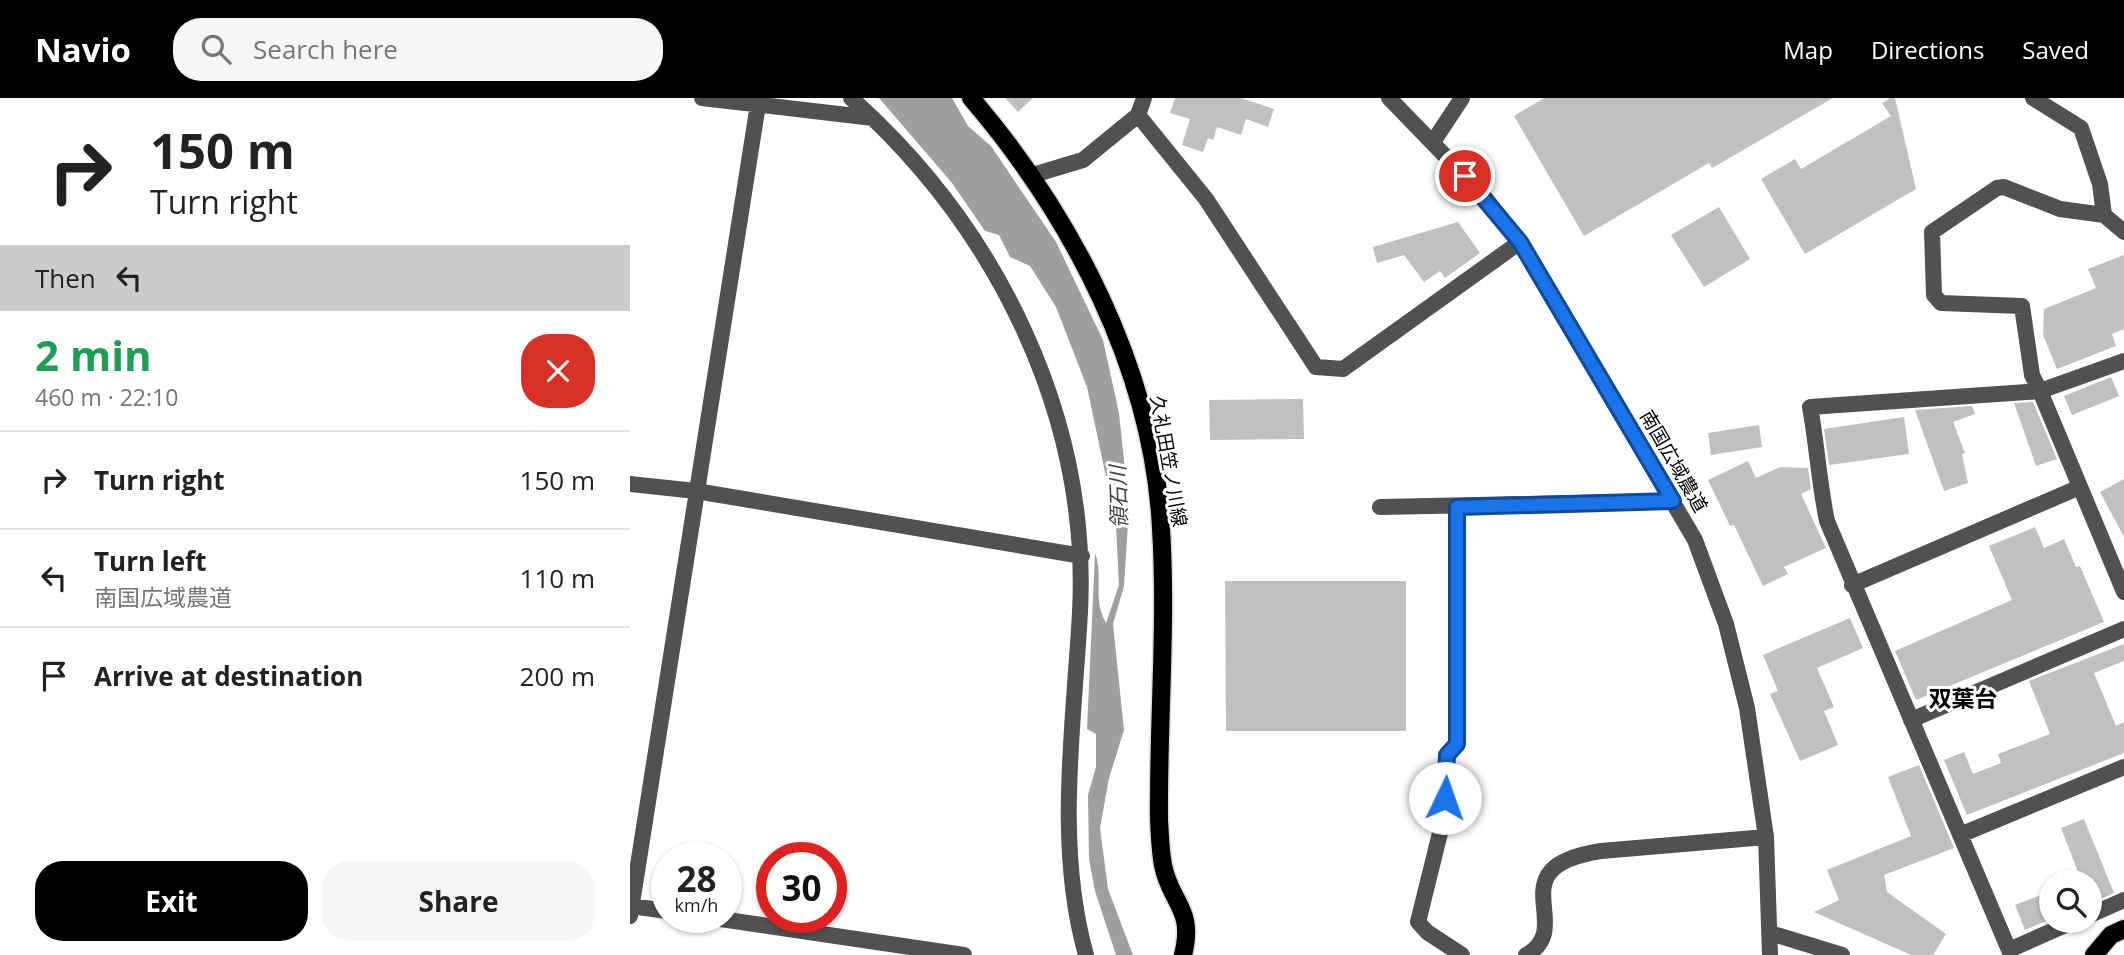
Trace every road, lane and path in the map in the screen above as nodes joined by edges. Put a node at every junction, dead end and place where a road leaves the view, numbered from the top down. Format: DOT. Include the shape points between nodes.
graph roads {
  1 [pos="702,98"];
  2 [pos="850,98"];
  3 [pos="971,98"];
  4 [pos="1144,98"];
  5 [pos="1388,98"];
  6 [pos="1462,98"];
  7 [pos="2033,98"];
  8 [pos="759,102"];
  9 [pos="1138,115"];
  10 [pos="873,118"];
  11 [pos="1433,142"];
  12 [pos="1033,175"];
  13 [pos="2104,215"];
  14 [pos="2124,232"];
  15 [pos="1520,242"];
  16 [pos="2124,361"];
  17 [pos="2040,391"];
  18 [pos="630,484"];
  19 [pos="2080,487"];
  20 [pos="696,491"];
  21 [pos="1673,501"];
  22 [pos="1380,507"];
  23 [pos="1457,507"];
  24 [pos="1082,556"];
  25 [pos="1852,585"];
  26 [pos="2124,592"];
  27 [pos="2124,629"];
  28 [pos="1911,720"];
  29 [pos="2124,767"];
  30 [pos="1960,835"];
  31 [pos="1766,836"];
  32 [pos="2124,902"];
  33 [pos="631,909"];
  34 [pos="651,910"];
  35 [pos="2102,910"];
  36 [pos="742,922"];
  37 [pos="2124,929"];
  38 [pos="1770,933"];
  39 [pos="2048,933"];
  40 [pos="1186,952"];
  41 [pos="964,955"];
  42 [pos="1086,955"];
  43 [pos="1462,955"];
  44 [pos="1525,955"];
  45 [pos="1770,955"];
  46 [pos="1842,955"];
  47 [pos="2094,955"];
  1 -- 8 [label="street"];
  2 -- 10 [label="street"];
  3 -- 12 [label="main road, 久礼田笠ノ川線"];
  4 -- 9 [label="street"];
  5 -- 11 [label="street, 南国広域農道"];
  6 -- 11 [label="street"];
  7 -- 13 [label="street" via="2081,128"];
  8 -- 10 [label="street"];
  8 -- 20 [label="street"];
  9 -- 12 [label="street" via="1083,160"];
  9 -- 15 [label="street" via="1206,199 1316,367 1343,369"];
  10 -- 24 [label="street" via="926,173 1006,290 1040,364 1058,422"];
  11 -- 15 [label="street, 南国広域農道"];
  12 -- 40 [label="main road, 久礼田笠ノ川線" via="1086,268 1115,332 1137,393 1153,464 1162,568 1159,820 1163,866 1185,913"];
  13 -- 14 [label="street"];
  13 -- 17 [label="street" via="2060,209 2000,187 1933,232 1936,299 1948,304 2022,306 2032,375"];
  15 -- 21 [label="street, 南国広域農道"];
  16 -- 17 [label="street"];
  17 -- 19 [label="street"];
  17 -- 25 [label="street" via="1810,407 1819,483"];
  18 -- 20 [label="street"];
  19 -- 25 [label="street"];
  19 -- 26 [label="street"];
  20 -- 24 [label="street"];
  20 -- 33 [label="street"];
  21 -- 23 [label="street"];
  21 -- 31 [label="street, 南国広域農道" via="1695,540 1726,624 1747,708"];
  22 -- 23 [label="street"];
  23 -- 43 [label="street" via="1457,744 1447,755 1443,821 1419,922"];
  24 -- 42 [label="street" via="1070,855"];
  25 -- 28 [label="street"];
  27 -- 28 [label="street"];
  28 -- 30 [label="street"];
  29 -- 30 [label="street"];
  30 -- 39 [label="street" via="2009,950"];
  31 -- 38 [label="street, 南国広域農道"];
  31 -- 44 [label="street" via="1574,855 1548,871 1543,882 1543,939"];
  32 -- 35 [label="street"];
  33 -- 34 [label="street"];
  36 -- 41 [label="street"];
  37 -- 47 [label="main road" via="2111,935"];
  38 -- 45 [label="street, 南国広域農道"];
  38 -- 46 [label="street"];
}
